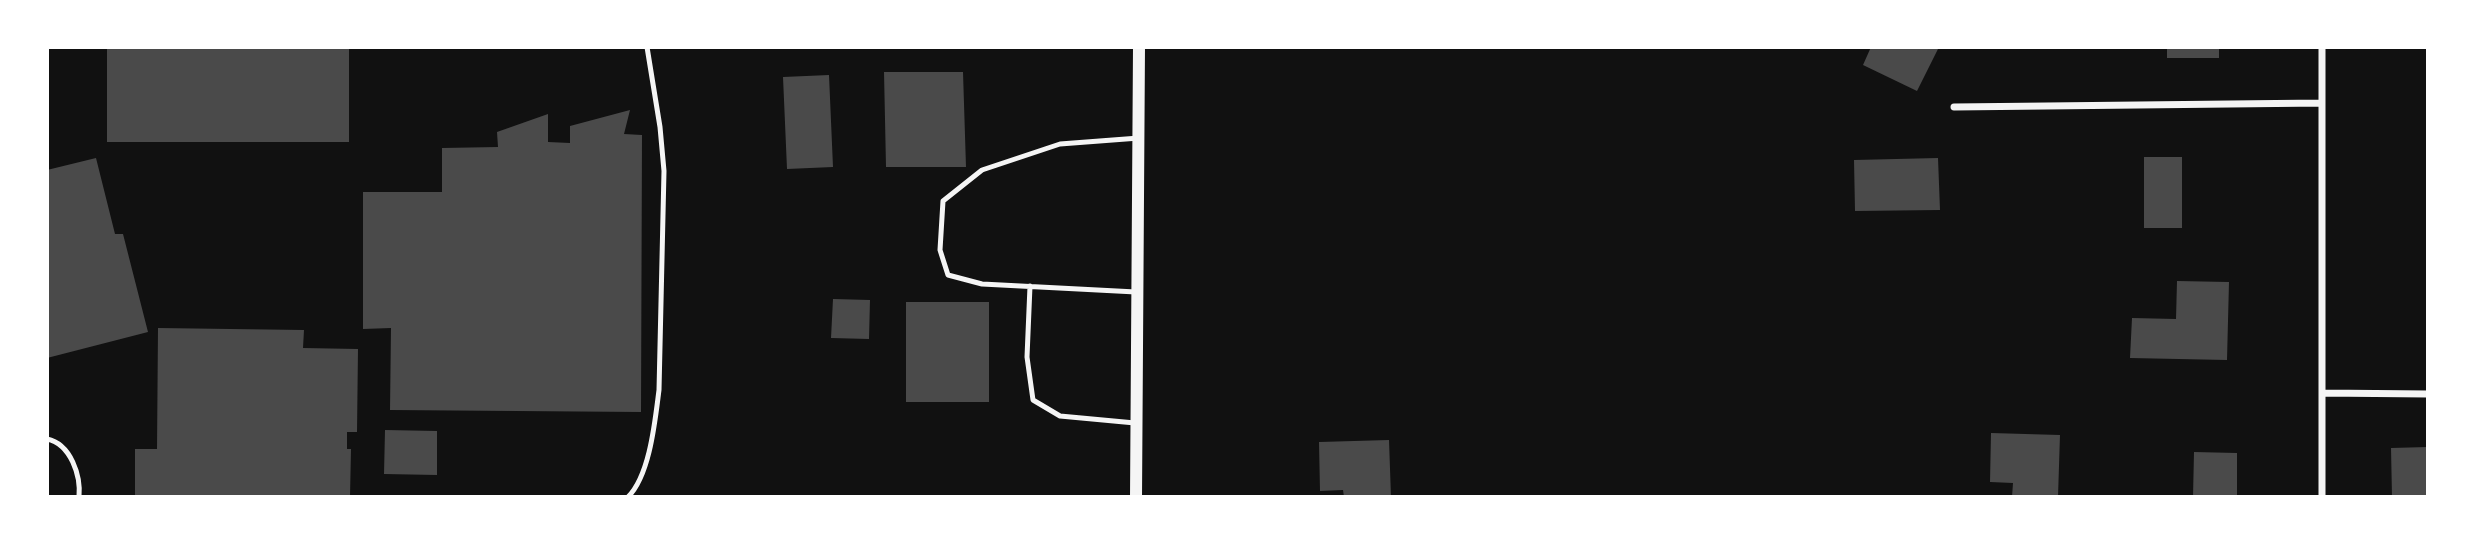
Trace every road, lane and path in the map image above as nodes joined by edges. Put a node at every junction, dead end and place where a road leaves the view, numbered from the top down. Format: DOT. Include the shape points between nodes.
graph roads {
  1 [pos="647,47"];
  2 [pos="1139,47"];
  3 [pos="2322,47"];
  4 [pos="2322,103"];
  5 [pos="1954,107"];
  6 [pos="1139,138"];
  7 [pos="1030,286"];
  8 [pos="1138,292"];
  9 [pos="2322,393"];
  10 [pos="2428,394"];
  11 [pos="1136,424"];
  12 [pos="47,439"];
  13 [pos="79,497"];
  14 [pos="628,497"];
  15 [pos="1136,497"];
  16 [pos="2322,497"];
  1 -- 14 [label="lane" via="664,171 659,390 639,483"];
  2 -- 6 [label="street"];
  3 -- 4 [label="street"];
  4 -- 5 [label="street"];
  4 -- 9 [label="street"];
  6 -- 7 [label="lane" via="1060,144 982,170 943,201 940,250 948,275 982,284"];
  6 -- 8 [label="street"];
  7 -- 8 [label="lane"];
  7 -- 11 [label="lane" via="1027,357 1033,400 1060,416"];
  8 -- 11 [label="street"];
  9 -- 10 [label="street"];
  9 -- 16 [label="street"];
  11 -- 15 [label="street"];
  12 -- 13 [label="lane" via="70,457 77,472"];
}
